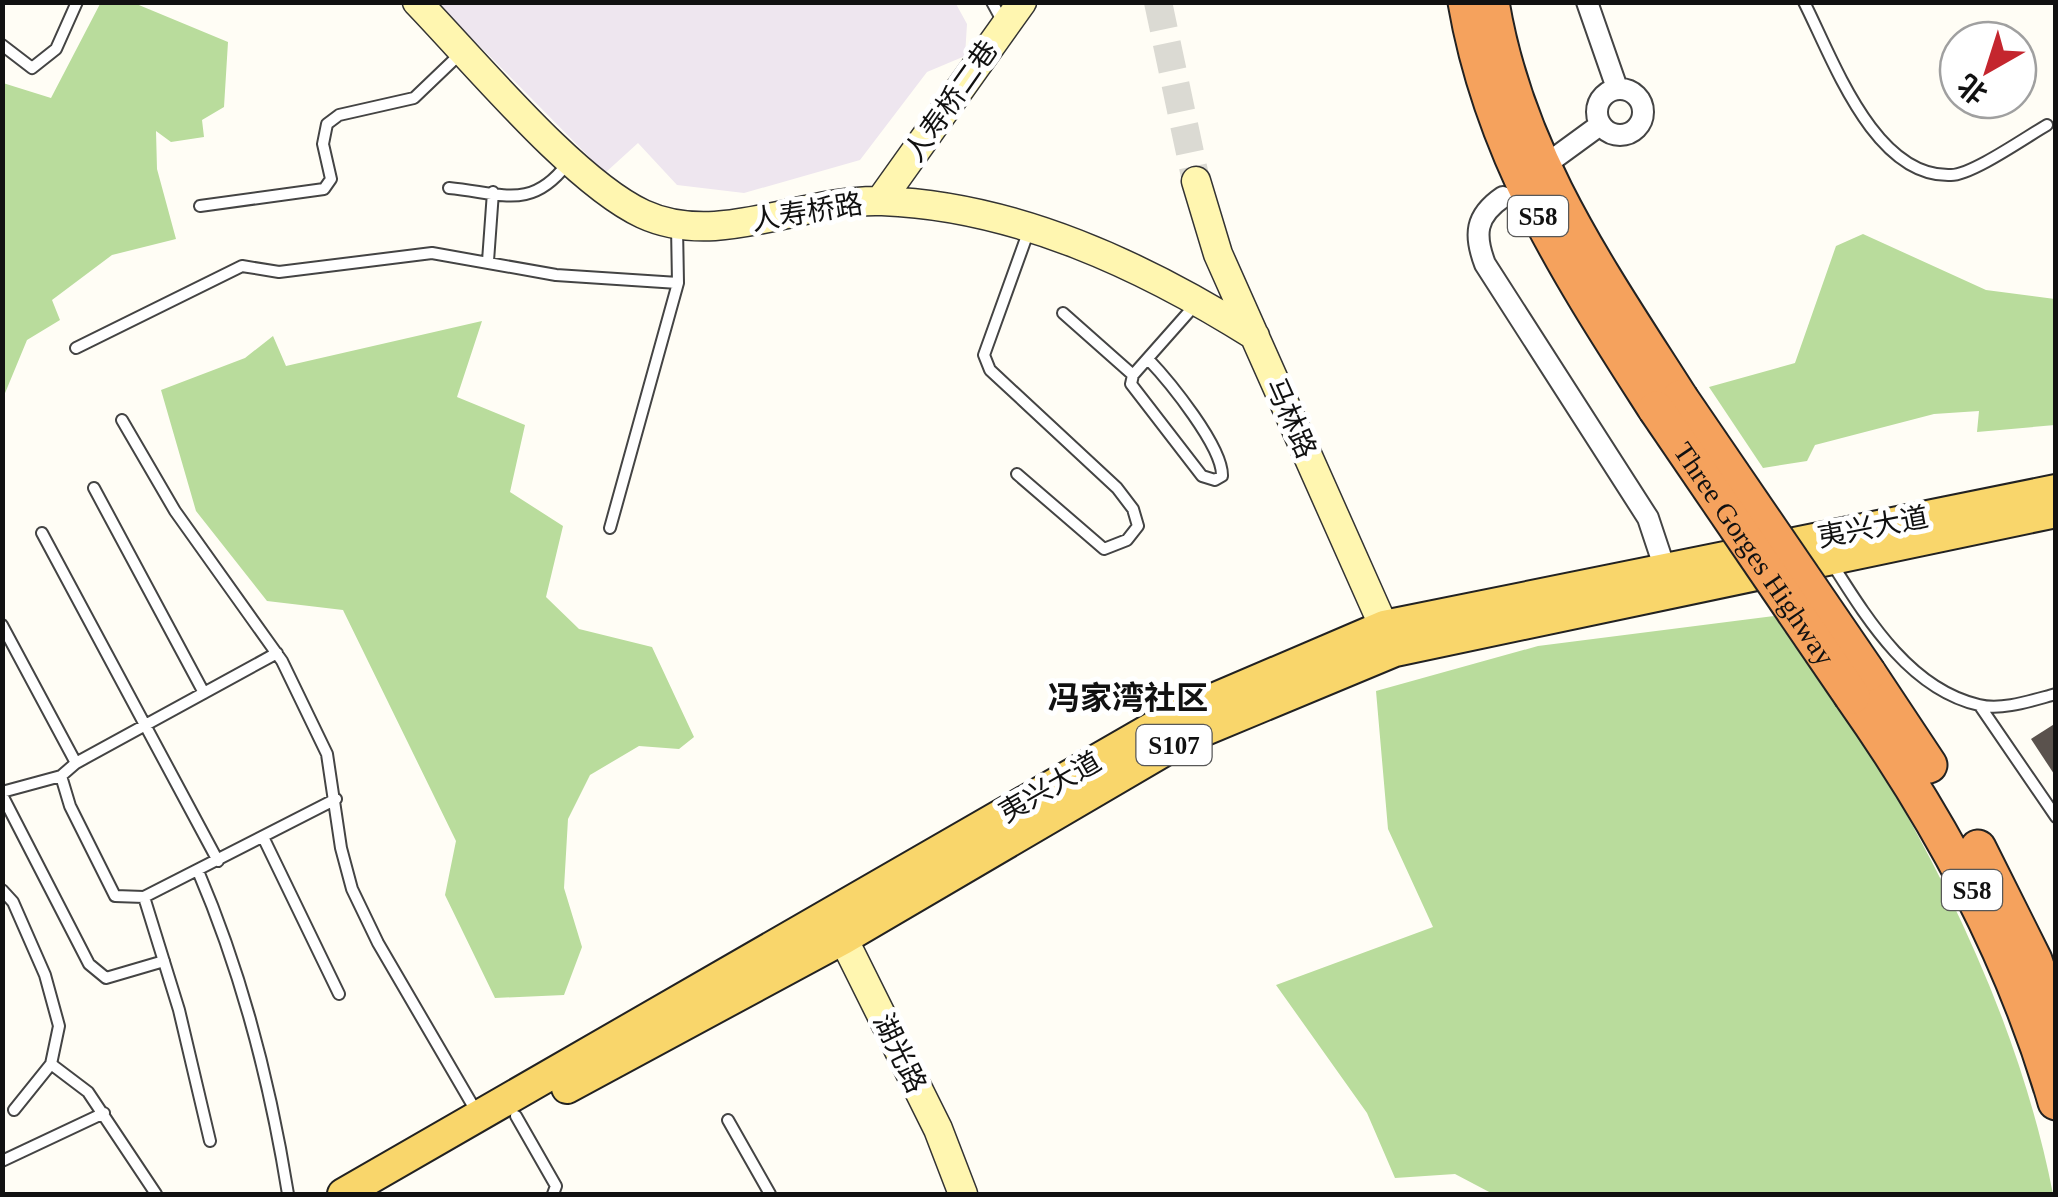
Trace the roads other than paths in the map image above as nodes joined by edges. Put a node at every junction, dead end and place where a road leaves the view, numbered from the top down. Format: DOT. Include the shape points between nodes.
graph roads {
  1 [pos="77,2"];
  2 [pos="417,2"];
  3 [pos="1022,2"];
  4 [pos="1466,2"];
  5 [pos="1491,2"];
  6 [pos="1586,2"];
  7 [pos="1804,2"];
  8 [pos="998,14"];
  9 [pos="2,46"];
  10 [pos="464,50"];
  11 [pos="1617,88"];
  12 [pos="1600,125"];
  13 [pos="2047,126"];
  14 [pos="570,159"];
  15 [pos="1552,160"];
  16 [pos="1196,181"];
  17 [pos="449,188"];
  18 [pos="493,192"];
  19 [pos="1502,197"];
  20 [pos="880,201"];
  21 [pos="200,206"];
  22 [pos="678,226"];
  23 [pos="1030,229"];
  24 [pos="488,261"];
  25 [pos="678,284"];
  26 [pos="1198,300"];
  27 [pos="1063,313"];
  28 [pos="1255,336"];
  29 [pos="76,348"];
  30 [pos="1148,359"];
  31 [pos="1133,376"];
  32 [pos="1668,404"];
  33 [pos="122,420"];
  34 [pos="1017,474"];
  35 [pos="94,488"];
  36 [pos="2056,490"];
  37 [pos="2056,512"];
  38 [pos="610,528"];
  39 [pos="42,533"];
  40 [pos="1830,560"];
  41 [pos="1665,570"];
  42 [pos="2,625"];
  43 [pos="1389,639"];
  44 [pos="277,652"];
  45 [pos="1860,684"];
  46 [pos="204,692"];
  47 [pos="2056,694"];
  48 [pos="1980,706"];
  49 [pos="147,724"];
  50 [pos="76,763"];
  51 [pos="61,776"];
  52 [pos="2,793"];
  53 [pos="336,799"];
  54 [pos="2056,818"];
  55 [pos="262,837"];
  56 [pos="218,861"];
  57 [pos="198,872"];
  58 [pos="2,890"];
  59 [pos="144,897"];
  60 [pos="837,926"];
  61 [pos="164,961"];
  62 [pos="340,994"];
  63 [pos="2056,1026"];
  64 [pos="51,1064"];
  65 [pos="2056,1102"];
  66 [pos="14,1110"];
  67 [pos="104,1113"];
  68 [pos="479,1116"];
  69 [pos="516,1116"];
  70 [pos="728,1120"];
  71 [pos="210,1141"];
  72 [pos="2,1161"];
  73 [pos="156,1194"];
  74 [pos="288,1194"];
  75 [pos="343,1194"];
  76 [pos="376,1194"];
  77 [pos="554,1194"];
  78 [pos="770,1194"];
  79 [pos="963,1194"];
  1 -- 9 [label="lane" via="56,49 32,68"];
  2 -- 10 [label="street, 人寿桥路"];
  3 -- 8 [label="street, 人寿桥二巷"];
  4 -- 32 [label="highway, Three Gorges Highway / S58" via="1499,134 1572,278"];
  5 -- 32 [label="highway, Three Gorges Highway / S58" via="1500,58 1562,212"];
  6 -- 11 [label="street"];
  7 -- 13 [label="lane" via="1871,131 1889,150 1934,173 1955,176"];
  8 -- 20 [label="street, 人寿桥二巷"];
  10 -- 14 [label="street, 人寿桥路"];
  10 -- 21 [label="lane" via="414,98 339,114 327,124 323,144 331,179 324,188"];
  11 -- 12 [label="street" via="1598,102"];
  11 -- 12 [label="street" via="1638,98 1642,119 1626,134"];
  12 -- 15 [label="street"];
  14 -- 18 [label="lane" via="542,192"];
  14 -- 22 [label="street, 人寿桥路" via="613,197"];
  16 -- 28 [label="street, 马林路" via="1218,254"];
  17 -- 18 [label="lane"];
  18 -- 24 [label="lane"];
  19 -- 41 [label="street" via="1478,222 1485,264 1648,518"];
  20 -- 22 [label="street, 人寿桥路"];
  20 -- 23 [label="street, 人寿桥路"];
  22 -- 25 [label="lane"];
  23 -- 26 [label="street, 人寿桥路"];
  23 -- 34 [label="lane" via="984,355 990,370 1117,488 1138,526 1127,540 1104,549"];
  24 -- 25 [label="lane" via="556,275"];
  24 -- 29 [label="lane" via="432,252 279,272 242,266"];
  25 -- 38 [label="lane"];
  26 -- 28 [label="street, 人寿桥路"];
  26 -- 30 [label="lane"];
  27 -- 31 [label="lane"];
  28 -- 43 [label="street, 马林路"];
  30 -- 31 [label="lane"];
  30 -- 31 [label="lane" via="1183,402 1220,461 1222,476 1202,476 1178,439 1132,392"];
  32 -- 45 [label="highway, Three Gorges Highway / S58, bridge"];
  33 -- 44 [label="lane" via="176,511"];
  35 -- 46 [label="lane"];
  36 -- 41 [label="main road, 夷兴大道"];
  37 -- 40 [label="main road, 夷兴大道 / S107"];
  39 -- 49 [label="lane"];
  40 -- 43 [label="main road, 夷兴大道 / S107"];
  40 -- 48 [label="lane" via="1882,638 1916,672"];
  41 -- 43 [label="main road, 夷兴大道"];
  42 -- 50 [label="lane"];
  43 -- 60 [label="main road, 夷兴大道 / S107" via="1186,738"];
  44 -- 46 [label="lane"];
  44 -- 53 [label="lane" via="327,754"];
  45 -- 63 [label="highway, Three Gorges Highway / S58" via="1980,851 2034,960"];
  45 -- 65 [label="highway, Three Gorges Highway / S58" via="1966,874"];
  46 -- 49 [label="lane"];
  47 -- 48 [label="lane"];
  48 -- 54 [label="lane"];
  49 -- 50 [label="lane"];
  49 -- 56 [label="lane"];
  50 -- 51 [label="lane"];
  51 -- 52 [label="lane"];
  51 -- 59 [label="lane" via="115,896"];
  52 -- 61 [label="lane" via="89,964 106,978"];
  53 -- 55 [label="lane"];
  53 -- 68 [label="lane" via="352,889"];
  55 -- 56 [label="lane"];
  55 -- 62 [label="lane"];
  56 -- 57 [label="lane"];
  57 -- 59 [label="lane"];
  57 -- 74 [label="lane" via="254,1023"];
  58 -- 64 [label="lane" via="45,975 59,1026"];
  59 -- 61 [label="lane"];
  60 -- 68 [label="main road, 夷兴大道"];
  60 -- 69 [label="main road, 夷兴大道 / S107"];
  60 -- 79 [label="street, 湖光路"];
  61 -- 71 [label="lane"];
  64 -- 66 [label="lane"];
  64 -- 67 [label="lane"];
  67 -- 72 [label="lane"];
  67 -- 73 [label="lane"];
  68 -- 75 [label="main road, 夷兴大道"];
  69 -- 76 [label="main road, 夷兴大道 / S107"];
  69 -- 77 [label="lane" via="556,1186"];
  70 -- 78 [label="lane"];
}
